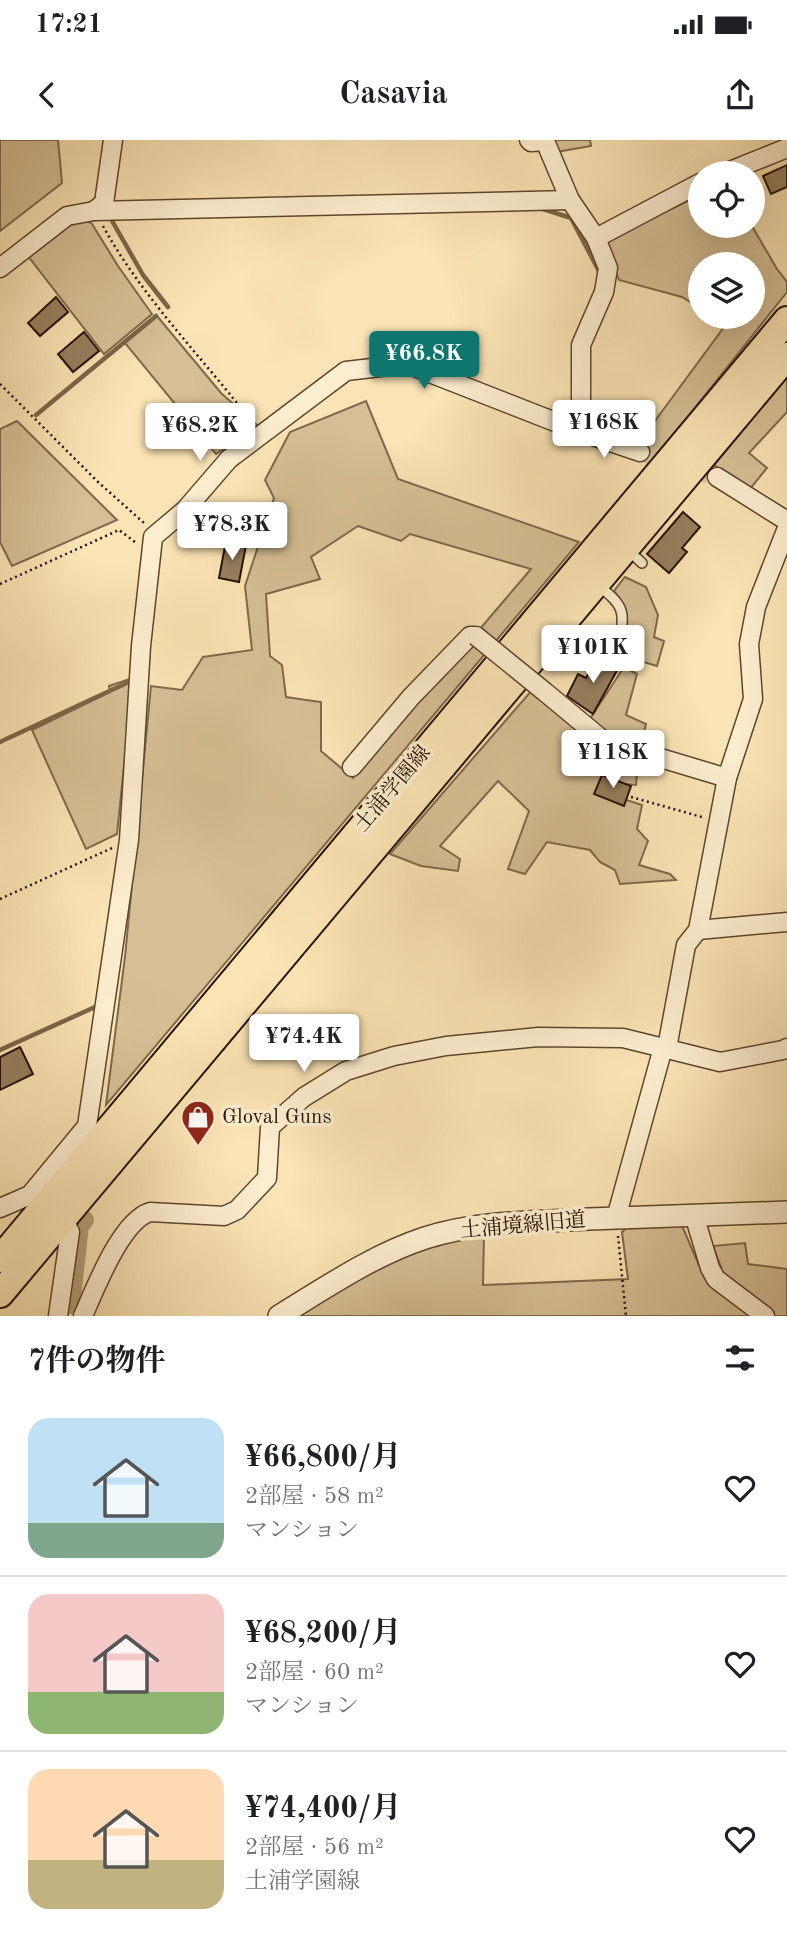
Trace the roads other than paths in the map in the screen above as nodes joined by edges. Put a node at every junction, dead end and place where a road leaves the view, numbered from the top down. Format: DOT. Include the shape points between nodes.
graph roads {
  1 [pos="113,140"];
  2 [pos="529,140"];
  3 [pos="787,148"];
  4 [pos="755,161"];
  5 [pos="688,189"];
  6 [pos="570,200"];
  7 [pos="94,211"];
  8 [pos="596,238"];
  9 [pos="0,268"];
  10 [pos="787,320"];
  11 [pos="787,356"];
  12 [pos="581,432"];
  13 [pos="640,452"];
  14 [pos="717,477"];
  15 [pos="787,521"];
  16 [pos="787,528"];
  17 [pos="625,548"];
  18 [pos="596,583"];
  19 [pos="620,642"];
  20 [pos="352,767"];
  21 [pos="727,778"];
  22 [pos="787,922"];
  23 [pos="698,930"];
  24 [pos="667,1048"];
  25 [pos="787,1048"];
  26 [pos="100,1142"];
  27 [pos="46,1206"];
  28 [pos="0,1208"];
  29 [pos="787,1212"];
  30 [pos="694,1215"];
  31 [pos="616,1218"];
  32 [pos="0,1259"];
  33 [pos="0,1294"];
  34 [pos="58,1316"];
  35 [pos="83,1316"];
  36 [pos="279,1316"];
  37 [pos="765,1316"];
  1 -- 7 [label="street" via="104,203"];
  2 -- 6 [label="street" via="545,141"];
  3 -- 4 [label="street"];
  5 -- 8 [label="street"];
  6 -- 7 [label="street"];
  6 -- 8 [label="street"];
  7 -- 9 [label="street" via="67,216"];
  8 -- 12 [label="street" via="608,268 604,292 581,345"];
  10 -- 17 [label="main road, 土浦学園線"];
  11 -- 17 [label="main road, 土浦学園線"];
  12 -- 13 [label="street"];
  12 -- 26 [label="street" via="407,364 346,371 229,459 186,510 155,536 141,646 129,840"];
  14 -- 15 [label="street"];
  16 -- 21 [label="street" via="756,607 749,644 753,699"];
  17 -- 18 [label="main road, 土浦学園線"];
  17 -- 26 [label="main road, 土浦学園線"];
  18 -- 19 [label="lane" via="622,609"];
  18 -- 26 [label="main road, 土浦学園線"];
  20 -- 21 [label="street, bridge" via="411,697 470,636 476,636 604,741"];
  21 -- 23 [label="street"];
  22 -- 23 [label="street"];
  23 -- 24 [label="street" via="686,945"];
  24 -- 25 [label="street" via="719,1062"];
  24 -- 31 [label="street" via="661,1055"];
  24 -- 35 [label="street" via="623,1038 538,1038 446,1046 346,1070 304,1097 270,1127 268,1178 237,1210 224,1216 140,1215 109,1257"];
  26 -- 27 [label="main road, 土浦学園線"];
  26 -- 27 [label="street"];
  27 -- 28 [label="street"];
  27 -- 32 [label="main road, 土浦学園線"];
  27 -- 33 [label="main road, 土浦学園線"];
  27 -- 34 [label="street" via="69,1232"];
  29 -- 30 [label="street, 土浦境線旧道"];
  30 -- 31 [label="street, 土浦境線旧道"];
  30 -- 37 [label="street" via="716,1279"];
  31 -- 36 [label="street, 土浦境線旧道" via="460,1229 424,1239 379,1258"];
}
